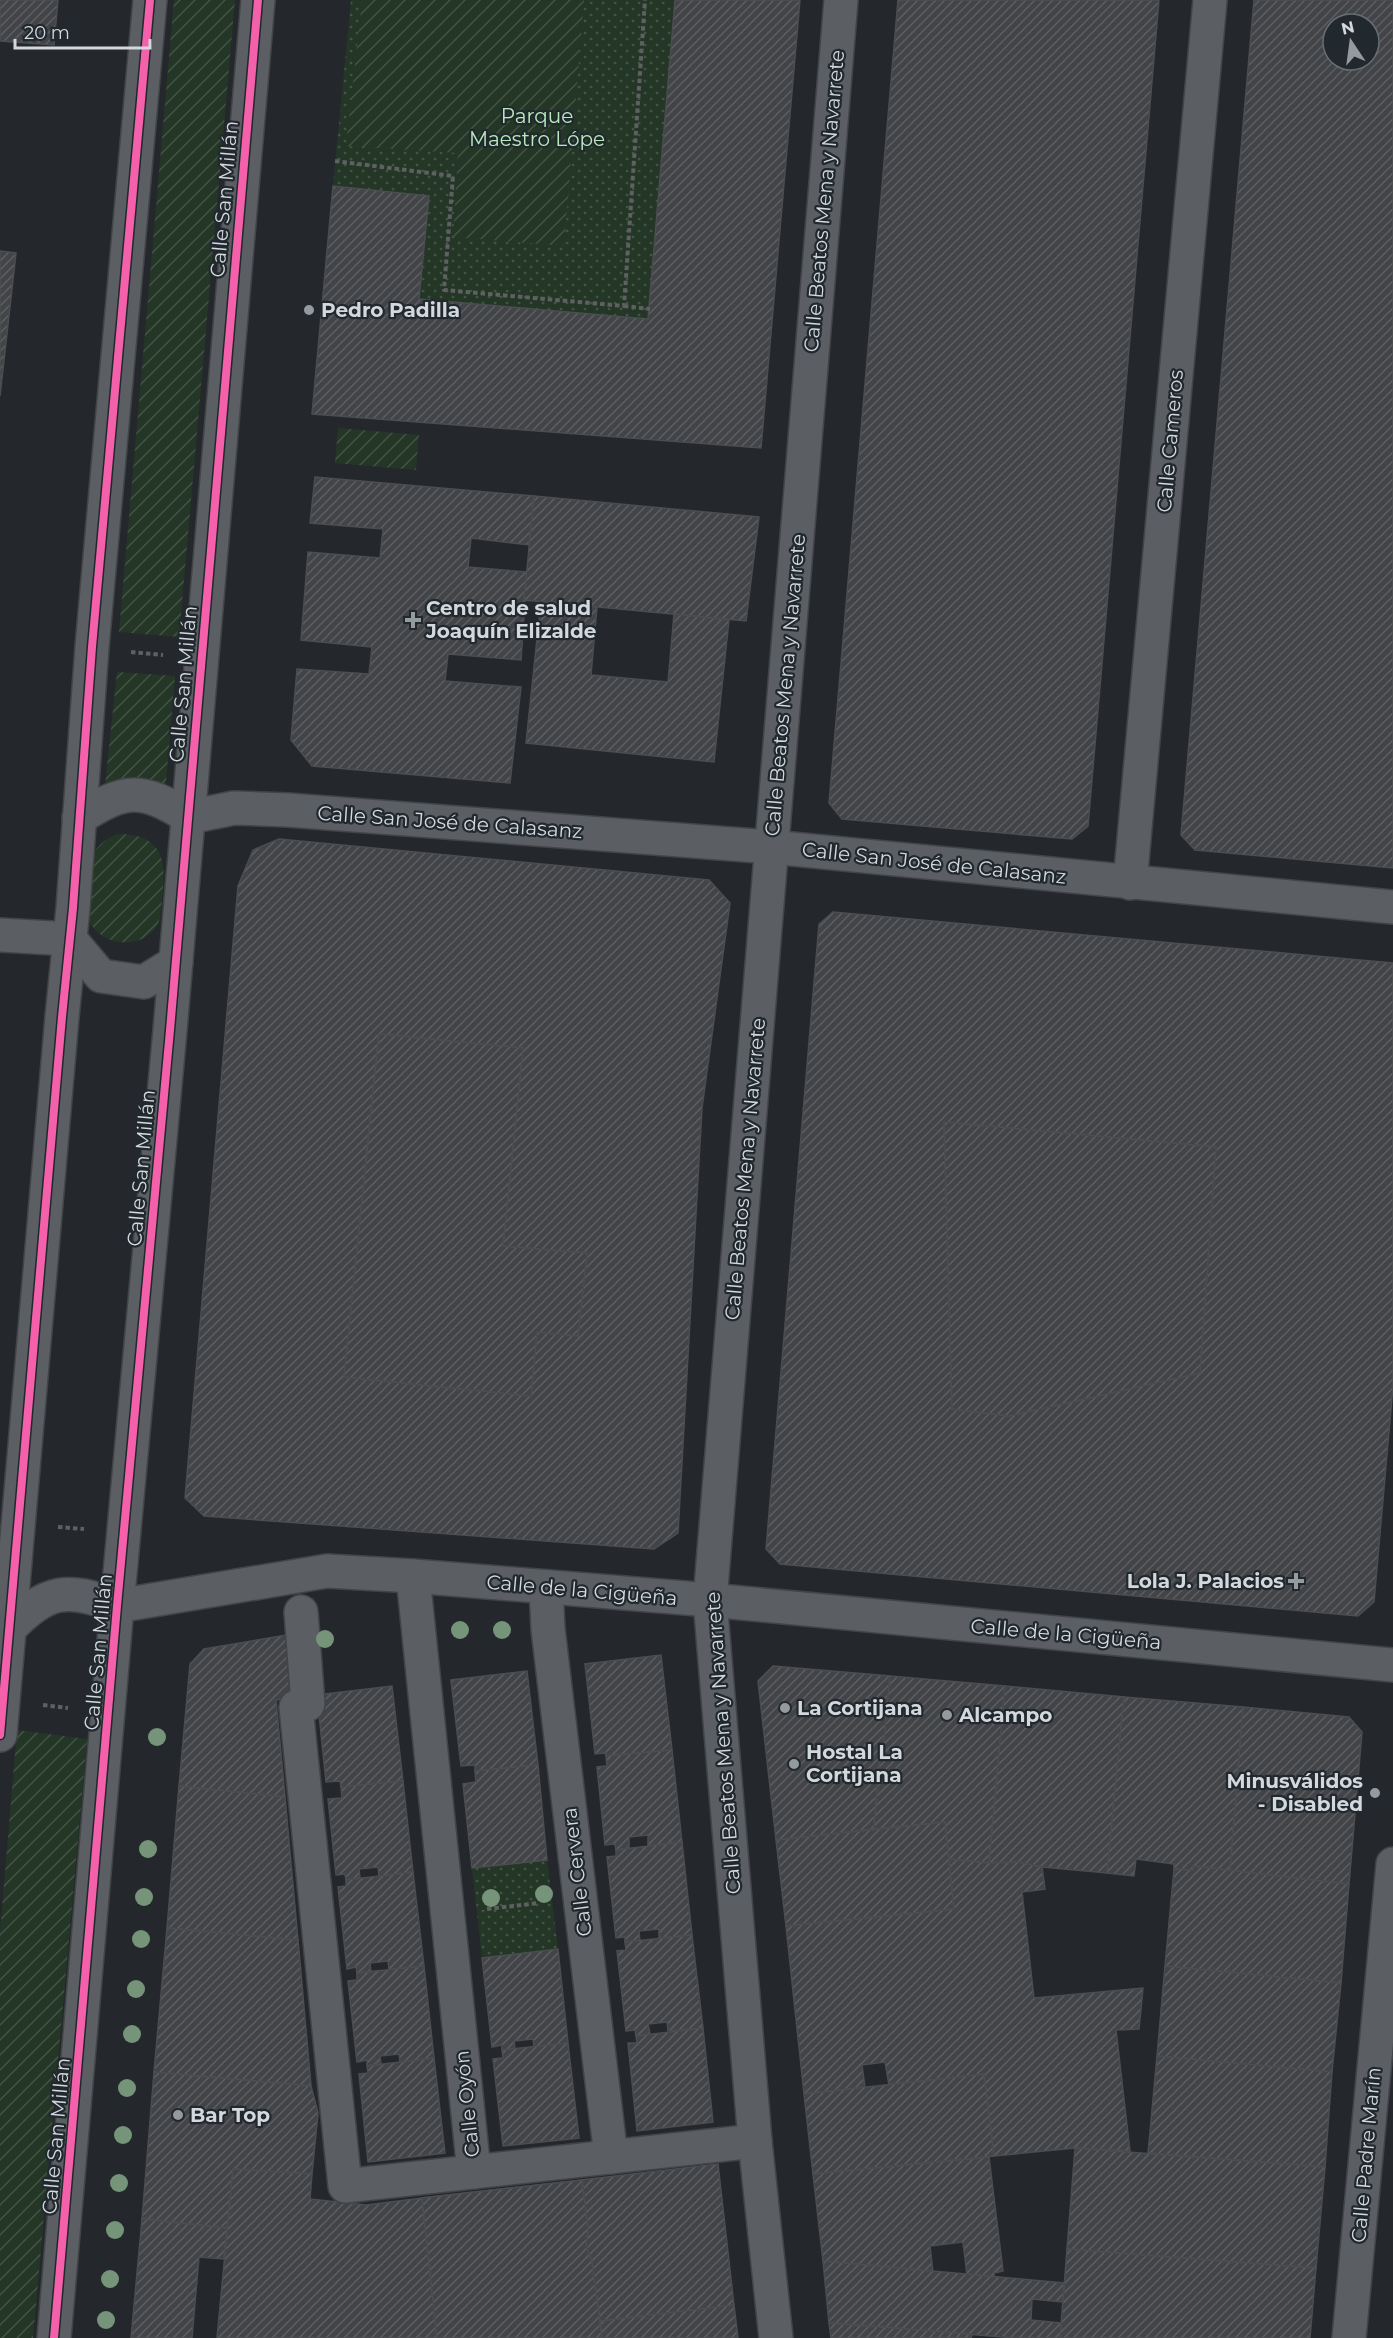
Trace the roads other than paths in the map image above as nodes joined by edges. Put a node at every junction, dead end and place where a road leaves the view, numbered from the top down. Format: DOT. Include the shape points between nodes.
graph roads {
  1 [pos="150,0"];
  2 [pos="258,0"];
  3 [pos="841,0"];
  4 [pos="1210,0"];
  5 [pos="189,817"];
  6 [pos="79,818"];
  7 [pos="771,847"];
  8 [pos="1130,883"];
  9 [pos="1393,907"];
  10 [pos="0,935"];
  11 [pos="70,939"];
  12 [pos="176,962"];
  13 [pos="413,1576"];
  14 [pos="546,1587"];
  15 [pos="710,1600"];
  16 [pos="117,1606"];
  17 [pos="301,1612"];
  18 [pos="5,1628"];
  19 [pos="1393,1665"];
  20 [pos="0,1735"];
  21 [pos="1393,1864"];
  22 [pos="755,2140"];
  23 [pos="611,2157"];
  24 [pos="474,2172"];
  25 [pos="54,2338"];
  26 [pos="776,2338"];
  27 [pos="1349,2338"];
  1 -- 6 [label="street"];
  2 -- 5 [label="street, Calle San Millán"];
  3 -- 7 [label="street, Calle Beatos Mena y Navarrete"];
  4 -- 8 [label="street, Calle Cameros"];
  5 -- 6 [label="street" via="144,794 120,795"];
  5 -- 7 [label="street, Calle San José de Calasanz" via="234,808 288,810"];
  5 -- 12 [label="street, Calle San Millán"];
  6 -- 11 [label="street"];
  7 -- 8 [label="street, Calle San José de Calasanz"];
  7 -- 15 [label="street, Calle Beatos Mena y Navarrete"];
  8 -- 9 [label="street, Calle San José de Calasanz"];
  10 -- 11 [label="street"];
  11 -- 12 [label="street" via="101,976 144,982"];
  11 -- 18 [label="street" via="18,1524"];
  12 -- 16 [label="street, Calle San Millán"];
  13 -- 14 [label="street, Calle de la Cigüeña"];
  13 -- 16 [label="street, Calle de la Cigüeña" via="327,1571"];
  13 -- 24 [label="street, Calle Oyón"];
  14 -- 15 [label="street, Calle de la Cigüeña"];
  14 -- 23 [label="street, Calle Cervera"];
  15 -- 19 [label="street, Calle de la Cigüeña"];
  15 -- 22 [label="street, Calle Beatos Mena y Navarrete"];
  16 -- 18 [label="street" via="88,1595 51,1597"];
  16 -- 25 [label="street, Calle San Millán"];
  17 -- 24 [label="street, Calle Oyón" via="308,1704 296,1707 345,2186"];
  18 -- 20 [label="street"];
  21 -- 27 [label="street, Calle Padre Marín"];
  22 -- 23 [label="street"];
  22 -- 26 [label="street, Calle Beatos Mena y Navarrete"];
  23 -- 24 [label="street"];
}
